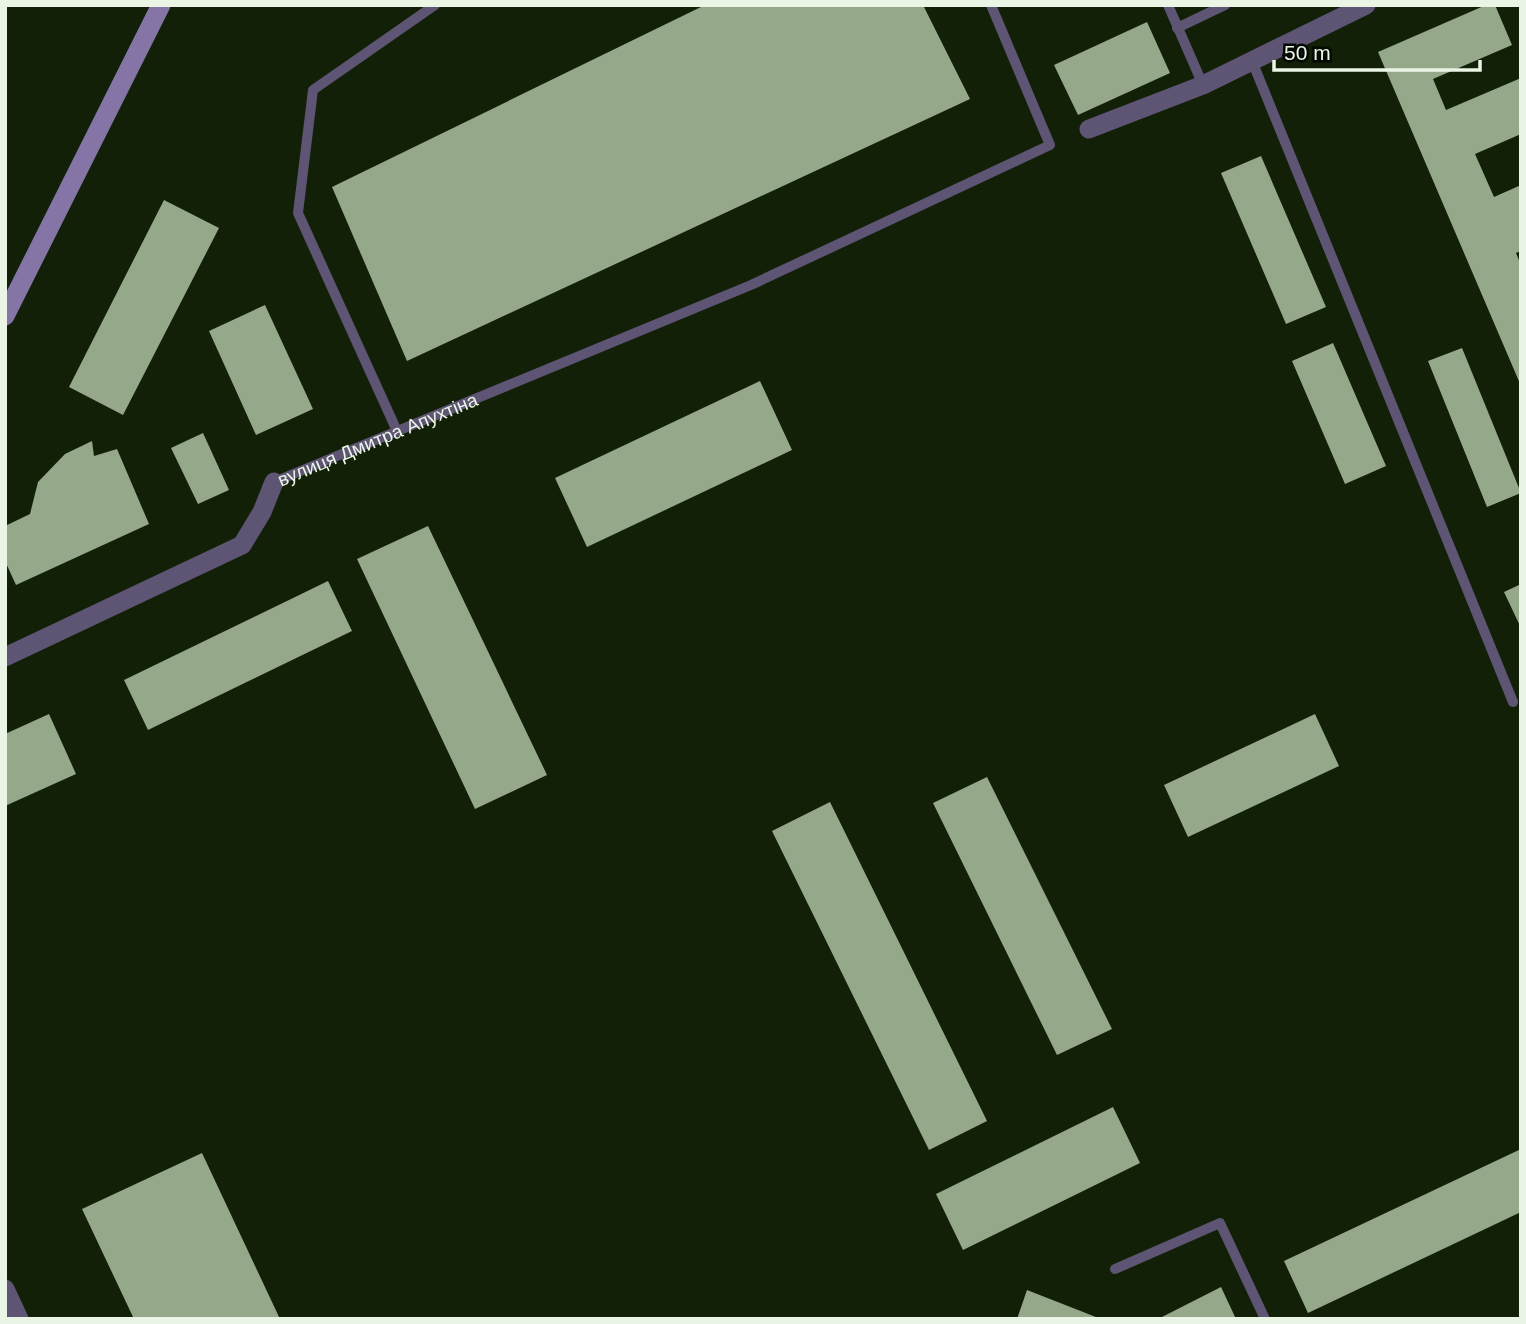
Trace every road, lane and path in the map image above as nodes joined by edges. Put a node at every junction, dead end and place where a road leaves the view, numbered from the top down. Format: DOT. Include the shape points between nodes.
graph roads {
  1 [pos="161,5"];
  2 [pos="435,5"];
  3 [pos="991,5"];
  4 [pos="1168,5"];
  5 [pos="1225,5"];
  6 [pos="1366,5"];
  7 [pos="1177,27"];
  8 [pos="1252,61"];
  9 [pos="1203,85"];
  10 [pos="1089,129"];
  11 [pos="5,316"];
  12 [pos="397,431"];
  13 [pos="274,482"];
  14 [pos="5,657"];
  15 [pos="1513,702"];
  16 [pos="1115,1269"];
  17 [pos="5,1289"];
  18 [pos="19,1319"];
  19 [pos="1265,1319"];
  1 -- 11 [label="main road"];
  2 -- 12 [label="lane" via="313,90 298,212"];
  3 -- 12 [label="lane, вулиця Дмитра Апухтіна" via="1050,145 751,285"];
  4 -- 7 [label="lane"];
  5 -- 7 [label="lane"];
  6 -- 8 [label="street"];
  7 -- 9 [label="lane"];
  8 -- 9 [label="street"];
  8 -- 15 [label="lane"];
  9 -- 10 [label="street"];
  12 -- 13 [label="lane, вулиця Дмитра Апухтіна"];
  13 -- 14 [label="street, вулиця Дмитра Апухтіна" via="242,545"];
  16 -- 19 [label="lane" via="1220,1223"];
  17 -- 18 [label="street"];
}
